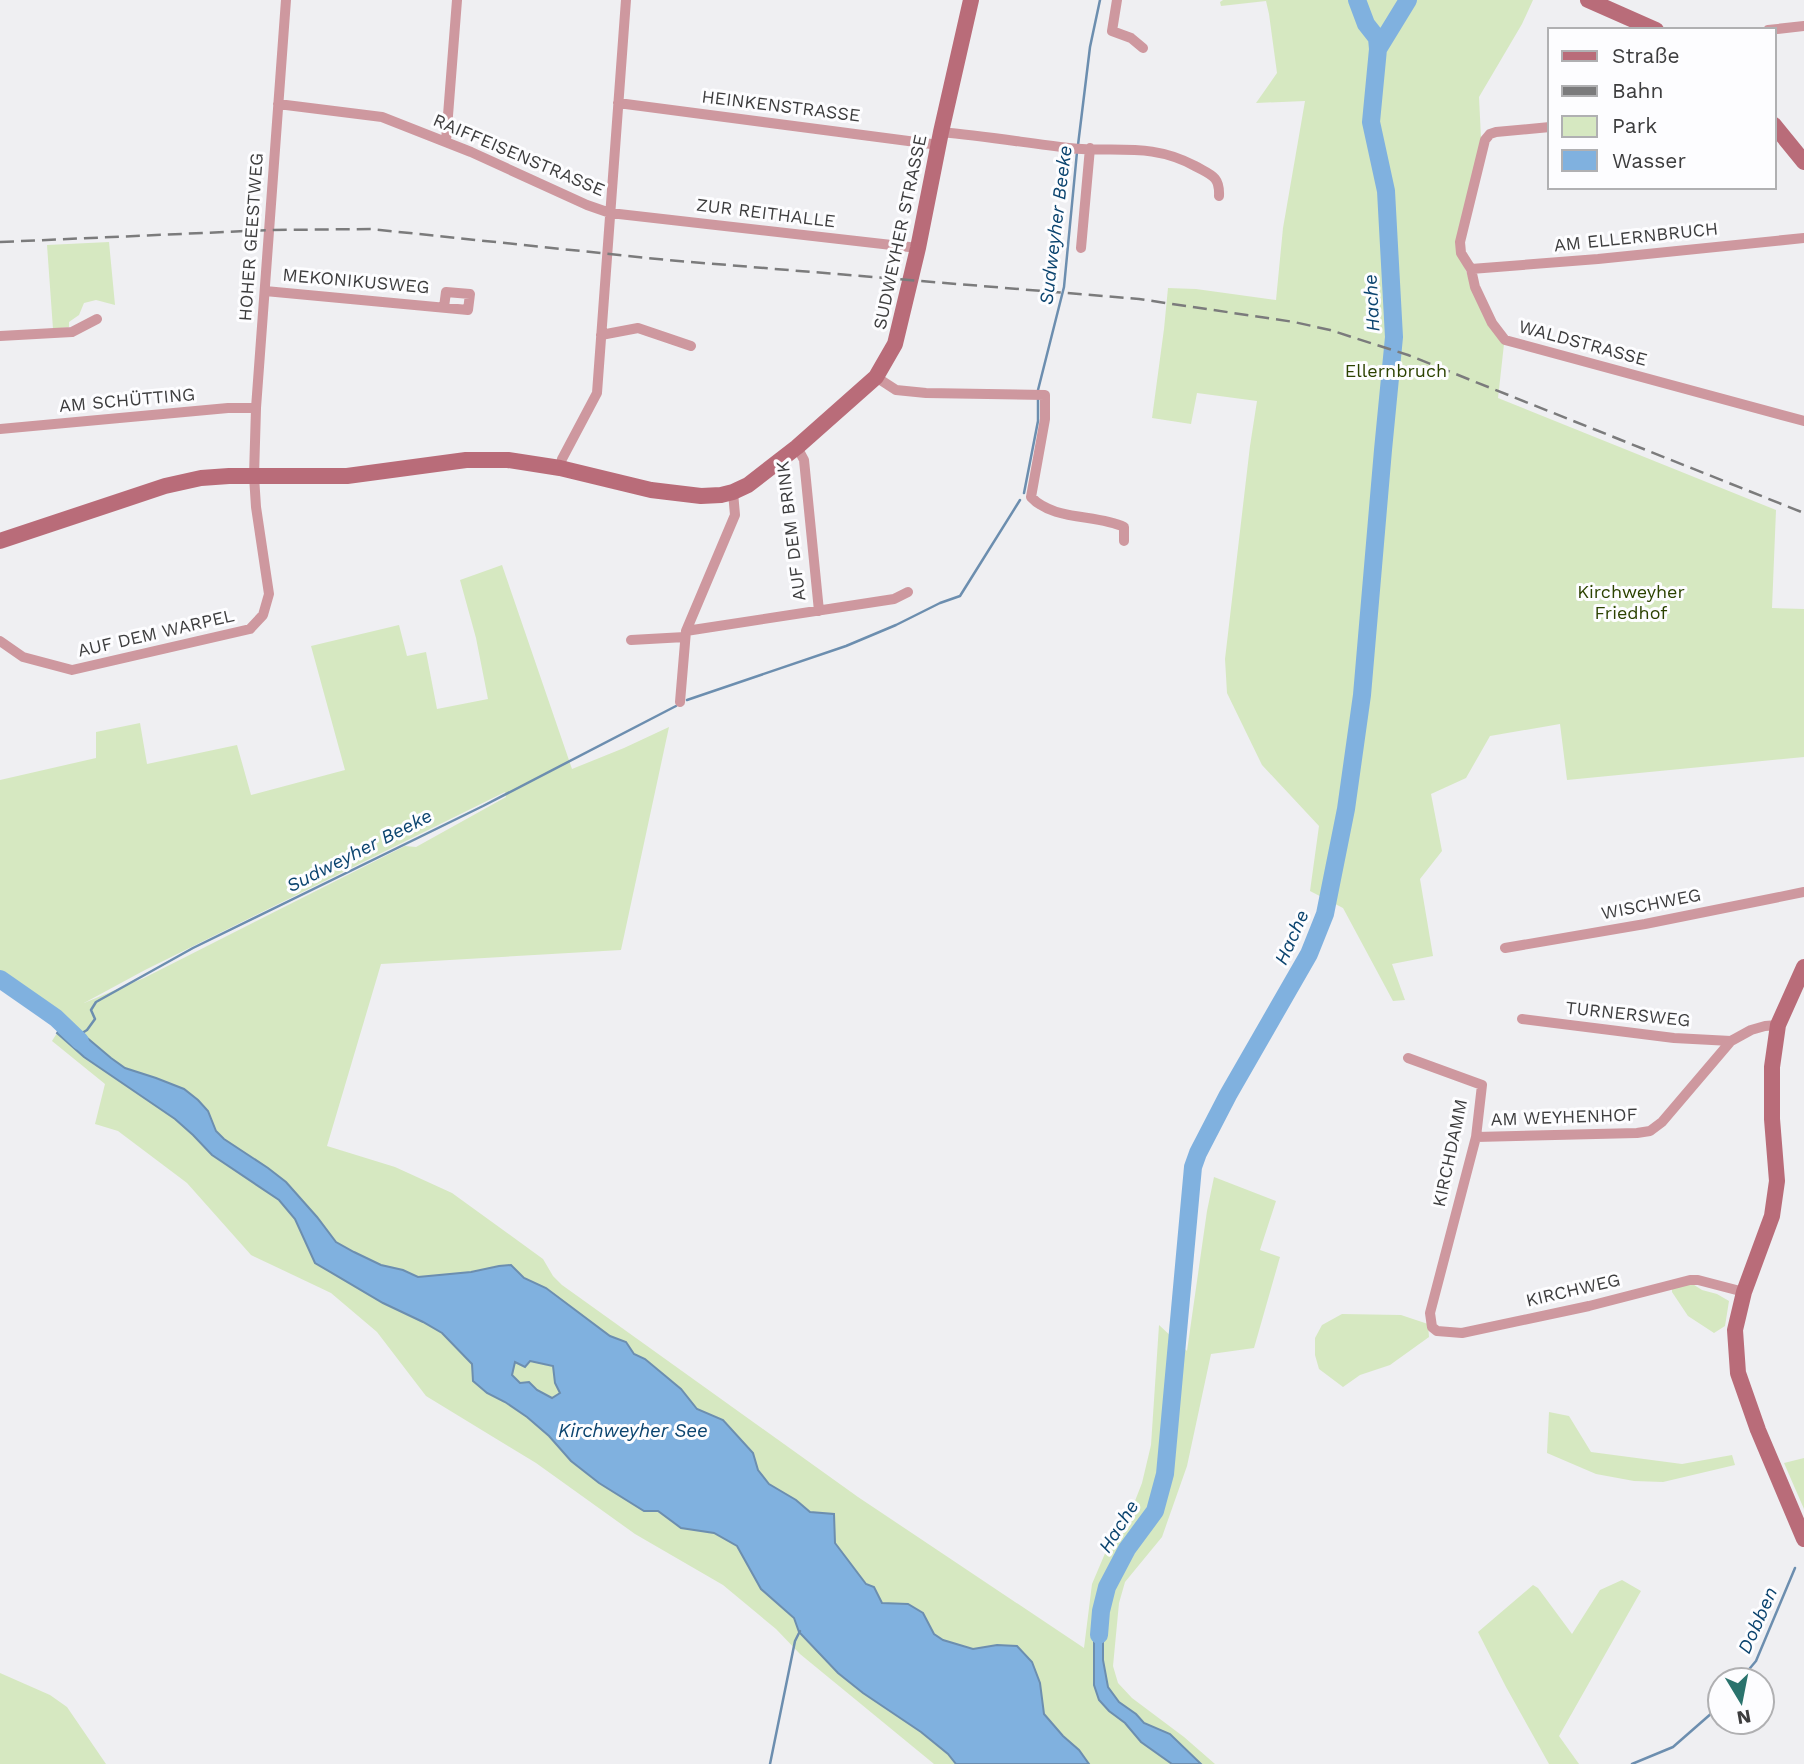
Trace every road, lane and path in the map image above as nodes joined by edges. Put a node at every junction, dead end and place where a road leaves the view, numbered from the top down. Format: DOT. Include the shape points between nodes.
graph roads {
  1 [pos="286,0"];
  2 [pos="457,0"];
  3 [pos="626,0"];
  4 [pos="971,0"];
  5 [pos="1117,0"];
  6 [pos="1588,0"];
  7 [pos="1804,26"];
  8 [pos="1651,28"];
  9 [pos="1776,29"];
  10 [pos="1143,48"];
  11 [pos="618,103"];
  12 [pos="278,104"];
  13 [pos="1548,127"];
  14 [pos="1776,127"];
  15 [pos="940,138"];
  16 [pos="446,141"];
  17 [pos="1090,148"];
  18 [pos="1804,162"];
  19 [pos="1219,197"];
  20 [pos="610,213"];
  21 [pos="1804,238"];
  22 [pos="918,248"];
  23 [pos="1081,248"];
  24 [pos="1471,269"];
  25 [pos="265,291"];
  26 [pos="444,307"];
  27 [pos="97,319"];
  28 [pos="601,335"];
  29 [pos="0,336"];
  30 [pos="691,346"];
  31 [pos="876,377"];
  32 [pos="256,408"];
  33 [pos="1804,421"];
  34 [pos="0,429"];
  35 [pos="797,447"];
  36 [pos="560,468"];
  37 [pos="254,476"];
  38 [pos="733,492"];
  39 [pos="0,541"];
  40 [pos="1124,541"];
  41 [pos="908,592"];
  42 [pos="818,611"];
  43 [pos="686,634"];
  44 [pos="631,640"];
  45 [pos="0,641"];
  46 [pos="680,702"];
  47 [pos="1804,892"];
  48 [pos="1505,948"];
  49 [pos="1802,976"];
  50 [pos="1522,1019"];
  51 [pos="1778,1025"];
  52 [pos="1731,1041"];
  53 [pos="1408,1058"];
  54 [pos="1476,1137"];
  55 [pos="1744,1292"];
  56 [pos="1432,1304"];
  57 [pos="1804,1539"];
  1 -- 12 [label="street, HOHER GEESTWEG"];
  2 -- 16 [label="street"];
  3 -- 11 [label="street"];
  4 -- 15 [label="street, SUDWEYHER STRASSE"];
  5 -- 10 [label="street" via="1112,31"];
  6 -- 8 [label="street"];
  7 -- 9 [label="street"];
  11 -- 15 [label="street, HEINKENSTRASSE"];
  11 -- 20 [label="street"];
  12 -- 16 [label="street, RAIFFEISENSTRASSE" via="382,117"];
  12 -- 25 [label="street, HOHER GEESTWEG"];
  13 -- 24 [label="street, WALDSTRASSE" via="1496,132 1485,140 1460,242"];
  14 -- 18 [label="street"];
  15 -- 17 [label="street, HEINKENSTRASSE"];
  15 -- 22 [label="street, SUDWEYHER STRASSE"];
  16 -- 20 [label="street, RAIFFEISENSTRASSE"];
  17 -- 19 [label="street, HEINKENSTRASSE" via="1159,151 1185,160 1215,177"];
  17 -- 23 [label="street"];
  20 -- 22 [label="street, ZUR REITHALLE"];
  20 -- 28 [label="street, RAIFFEISENSTRASSE"];
  21 -- 24 [label="street, AM ELLERNBRUCH"];
  22 -- 31 [label="street, SUDWEYHER STRASSE" via="895,344"];
  24 -- 33 [label="street, WALDSTRASSE" via="1475,287 1505,341"];
  25 -- 26 [label="street, MEKONIKUSWEG"];
  25 -- 32 [label="street, HOHER GEESTWEG"];
  27 -- 29 [label="street" via="72,332"];
  28 -- 30 [label="street" via="638,328"];
  28 -- 36 [label="street, RAIFFEISENSTRASSE" via="597,393"];
  31 -- 35 [label="street, SUDWEYHER STRASSE"];
  31 -- 40 [label="street" via="896,390 1040,394 1045,419 1031,497 1044,508 1118,524 1124,527"];
  32 -- 34 [label="street, AM SCHÜTTING"];
  32 -- 37 [label="street, HOHER GEESTWEG"];
  35 -- 38 [label="street, SUDWEYHER STRASSE"];
  35 -- 42 [label="street, AUF DEM BRINK" via="804,460"];
  36 -- 37 [label="street, SUDWEYHER STRASSE" via="489,460 347,476"];
  36 -- 38 [label="street, SUDWEYHER STRASSE" via="651,490 701,496"];
  37 -- 39 [label="street, SUDWEYHER STRASSE" via="182,481"];
  37 -- 45 [label="street, AUF DEM WARPEL" via="269,594 263,615 250,629 72,670 23,657"];
  38 -- 43 [label="street" via="735,515"];
  41 -- 42 [label="street, AUF DEM BRINK" via="894,599"];
  42 -- 43 [label="street, AUF DEM BRINK"];
  43 -- 44 [label="street, AUF DEM BRINK"];
  43 -- 46 [label="street"];
  47 -- 48 [label="street, WISCHWEG"];
  49 -- 51 [label="street"];
  50 -- 52 [label="street, TURNERSWEG"];
  51 -- 52 [label="street, AM WEYHENHOF" via="1751,1030"];
  51 -- 55 [label="street" via="1772,1067 1776,1196"];
  52 -- 54 [label="street, AM WEYHENHOF" via="1650,1131"];
  53 -- 54 [label="street, KIRCHDAMM" via="1482,1085"];
  54 -- 56 [label="street, KIRCHDAMM"];
  55 -- 56 [label="street, KIRCHWEG" via="1690,1280 1462,1333 1432,1327"];
  55 -- 57 [label="street" via="1735,1330 1738,1373"];
}
